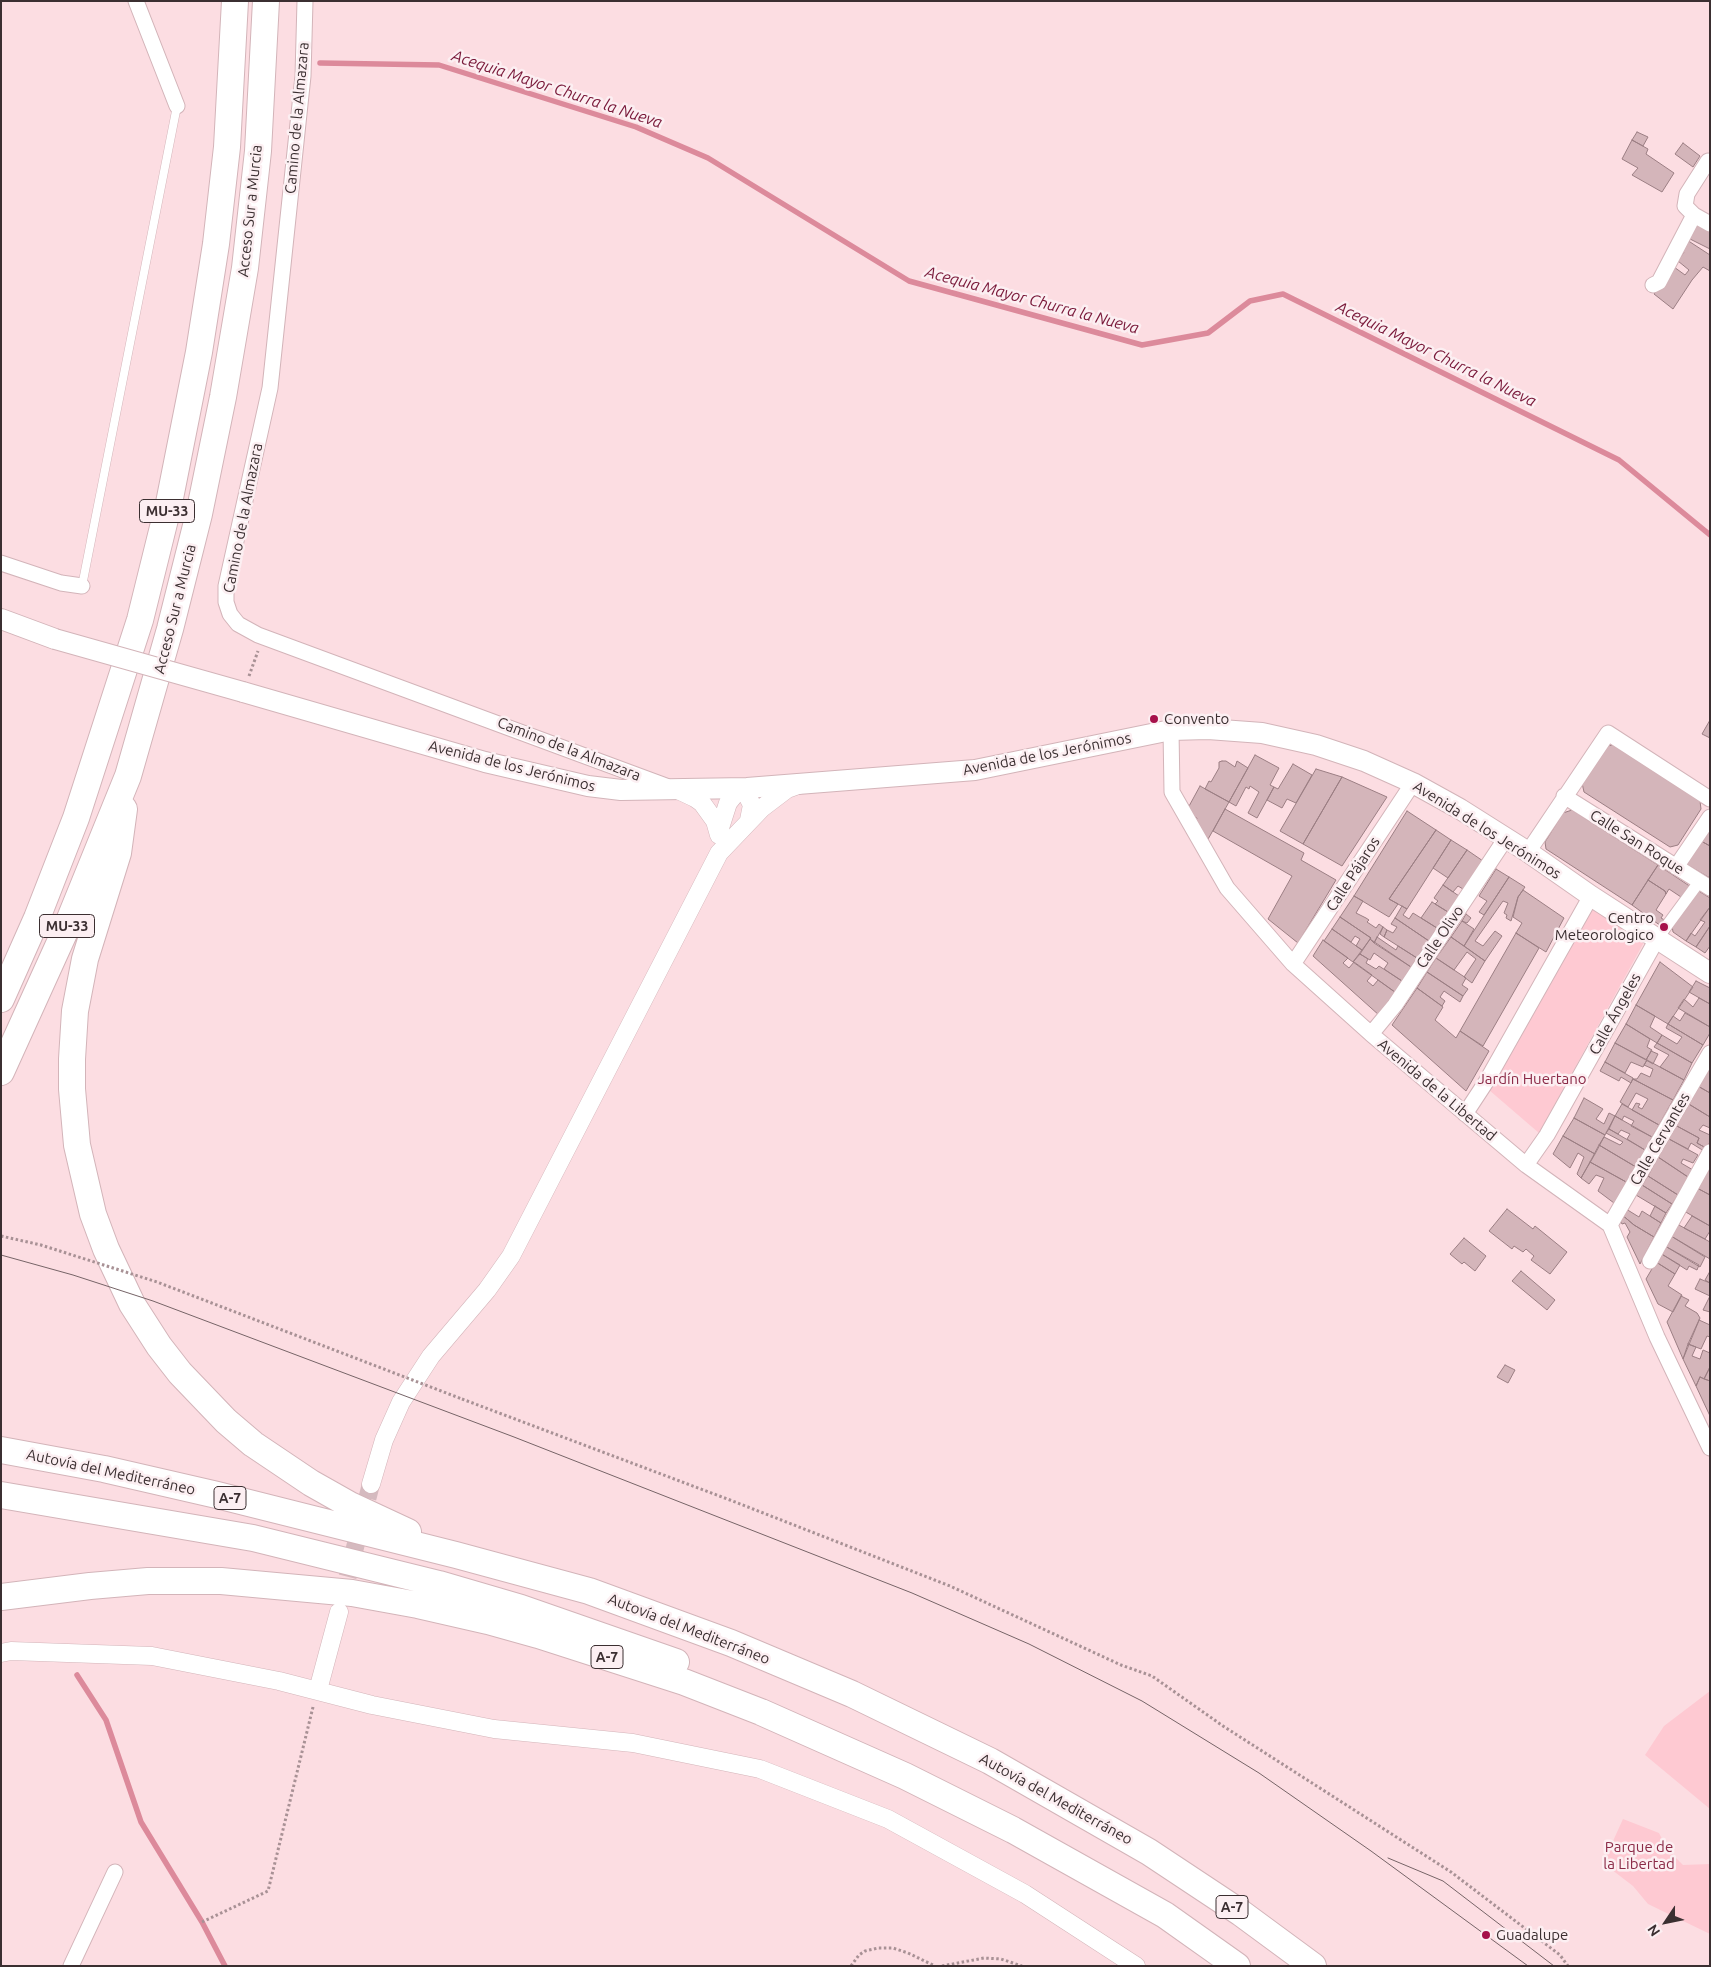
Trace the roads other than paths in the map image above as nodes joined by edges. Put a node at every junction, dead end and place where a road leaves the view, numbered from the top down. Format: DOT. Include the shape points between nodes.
graph roads {
  1 [pos="136,1"];
  2 [pos="235,1"];
  3 [pos="266,1"];
  4 [pos="305,1"];
  5 [pos="177,106"];
  6 [pos="1708,161"];
  7 [pos="1694,215"];
  8 [pos="1710,224"];
  9 [pos="1653,285"];
  10 [pos="1,563"];
  11 [pos="82,586"];
  12 [pos="1,619"];
  13 [pos="1171,730"];
  14 [pos="128,776"];
  15 [pos="1413,783"];
  16 [pos="801,784"];
  17 [pos="740,788"];
  18 [pos="678,790"];
  19 [pos="1564,796"];
  20 [pos="1710,799"];
  21 [pos="1710,817"];
  22 [pos="749,820"];
  23 [pos="719,831"];
  24 [pos="1506,838"];
  25 [pos="1528,852"];
  26 [pos="719,853"];
  27 [pos="1676,867"];
  28 [pos="1705,885"];
  29 [pos="1591,896"];
  30 [pos="1657,939"];
  31 [pos="1292,964"];
  32 [pos="1710,973"];
  33 [pos="1,999"];
  34 [pos="1371,1034"];
  35 [pos="1710,1053"];
  36 [pos="1,1072"];
  37 [pos="1465,1114"];
  38 [pos="1710,1152"];
  39 [pos="1526,1165"];
  40 [pos="1610,1225"];
  41 [pos="1650,1261"];
  42 [pos="1710,1448"];
  43 [pos="1,1450"];
  44 [pos="371,1484"];
  45 [pos="1,1495"];
  46 [pos="456,1554"];
  47 [pos="1,1597"];
  48 [pos="339,1612"];
  49 [pos="1,1653"];
  50 [pos="318,1690"];
  51 [pos="115,1872"];
  52 [pos="1165,1915"];
  53 [pos="71,1966"];
  54 [pos="1136,1966"];
  55 [pos="1237,1966"];
  56 [pos="1313,1966"];
  1 -- 5 [label="street"];
  2 -- 33 [label="highway, Acceso Sur a Murcia / MU-33" via="216,244 199,352 169,503 140,620 76,818"];
  3 -- 14 [label="highway, Acceso Sur a Murcia / MU-33" via="258,151 245,268 223,397 199,514"];
  4 -- 18 [label="street, Camino de la Almazara" via="303,76 270,388 226,586 230,614 247,630"];
  5 -- 11 [label="lane"];
  6 -- 7 [label="street" via="1687,194 1685,206"];
  7 -- 8 [label="street"];
  7 -- 9 [label="street" via="1659,282"];
  10 -- 11 [label="street" via="61,584"];
  12 -- 18 [label="main road, Avenida de los Jerónimos, bridge" via="55,639 545,777 621,790"];
  13 -- 15 [label="main road, Avenida de los Jerónimos" via="1262,733 1364,761"];
  13 -- 16 [label="main road, Avenida de los Jerónimos" via="975,770"];
  13 -- 31 [label="street, Avenida de la Libertad" via="1172,792 1227,888"];
  14 -- 36 [label="highway, Acceso Sur a Murcia / MU-33" via="65,932"];
  14 -- 46 [label="highway" via="118,853 86,959 75,1011 72,1060 77,1145 93,1214 106,1249 132,1304 159,1346 226,1421 253,1444 311,1483 350,1505"];
  15 -- 24 [label="main road, Avenida de los Jerónimos"];
  15 -- 31 [label="street, Calle Pájaros"];
  16 -- 17 [label="main road, Avenida de los Jerónimos"];
  16 -- 22 [label="street" via="776,796"];
  17 -- 18 [label="main road, Avenida de los Jerónimos"];
  17 -- 22 [label="street" via="752,805"];
  17 -- 23 [label="street" via="728,804"];
  18 -- 23 [label="street" via="702,803"];
  19 -- 20 [label="street" via="1608,733"];
  19 -- 25 [label="street"];
  19 -- 27 [label="street, Calle San Roque"];
  21 -- 27 [label="street"];
  22 -- 26 [label="street"];
  23 -- 26 [label="street"];
  24 -- 25 [label="main road, Avenida de los Jerónimos"];
  24 -- 34 [label="street, Calle Olivo" via="1395,1005"];
  25 -- 29 [label="main road, Avenida de los Jerónimos"];
  26 -- 44 [label="street" via="511,1256 431,1356 401,1402 384,1440"];
  27 -- 28 [label="street, Calle San Roque"];
  28 -- 30 [label="street"];
  29 -- 30 [label="main road, Avenida de los Jerónimos"];
  29 -- 37 [label="street"];
  30 -- 32 [label="main road, Avenida de los Jerónimos"];
  30 -- 39 [label="street, Calle Ángeles" via="1547,1135"];
  31 -- 34 [label="street, Avenida de la Libertad"];
  34 -- 37 [label="street, Avenida de la Libertad"];
  35 -- 40 [label="street, Calle Cervantes"];
  37 -- 39 [label="street, Avenida de la Libertad"];
  38 -- 41 [label="street"];
  39 -- 40 [label="street, Avenida de la Libertad"];
  40 -- 42 [label="street"];
  43 -- 46 [label="highway, Autovía del Mediterráneo / A-7" via="104,1469"];
  45 -- 52 [label="highway" via="263,1541 439,1584 612,1638 766,1697 909,1764 1020,1826"];
  46 -- 56 [label="highway, Autovía del Mediterráneo / A-7" via="589,1591 731,1643 861,1698 990,1761 1149,1852"];
  47 -- 52 [label="highway, A-7" via="148,1581 221,1581 352,1593 488,1621 684,1682 843,1747 1013,1830"];
  48 -- 50 [label="street"];
  49 -- 50 [label="street" via="152,1656"];
  50 -- 54 [label="street" via="372,1705 494,1730 633,1743 760,1769 888,1819 1025,1894"];
  51 -- 53 [label="street"];
  52 -- 55 [label="highway, A-7"];
}
